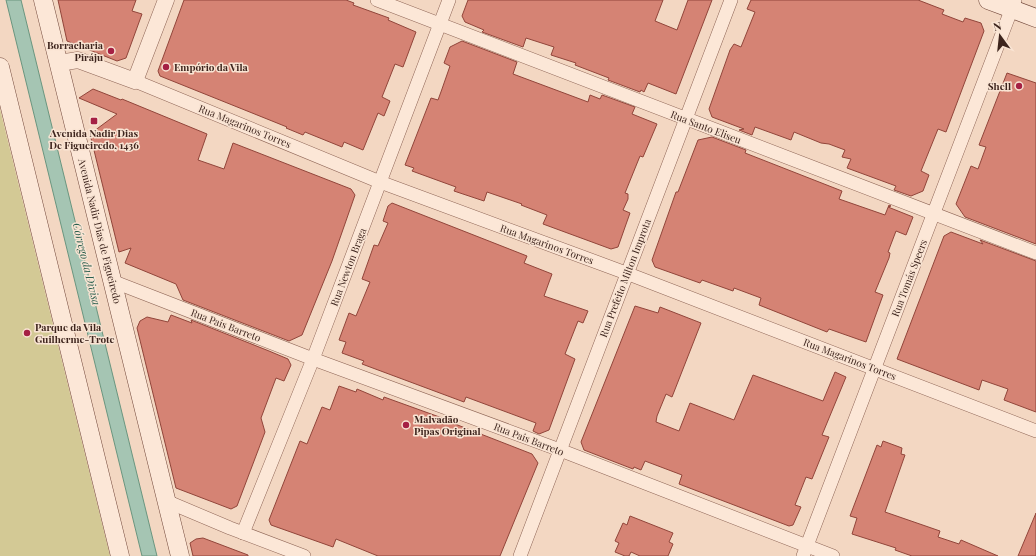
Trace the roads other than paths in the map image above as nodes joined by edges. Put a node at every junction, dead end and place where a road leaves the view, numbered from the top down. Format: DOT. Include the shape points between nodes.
graph roads {
  1 [pos="43,0"];
  2 [pos="166,0"];
  3 [pos="377,0"];
  4 [pos="448,0"];
  5 [pos="731,0"];
  6 [pos="988,0"];
  7 [pos="1013,4"];
  8 [pos="1036,18"];
  9 [pos="439,24"];
  10 [pos="59,63"];
  11 [pos="0,67"];
  12 [pos="135,81"];
  13 [pos="685,119"];
  14 [pos="380,182"];
  15 [pos="934,213"];
  16 [pos="1036,253"];
  17 [pos="626,273"];
  18 [pos="112,281"];
  19 [pos="313,359"];
  20 [pos="874,368"];
  21 [pos="1036,431"];
  22 [pos="560,450"];
  23 [pos="166,501"];
  24 [pos="243,533"];
  25 [pos="805,551"];
  26 [pos="120,556"];
  27 [pos="180,556"];
  28 [pos="304,556"];
  29 [pos="520,556"];
  30 [pos="833,556"];
  1 -- 10 [label="main road, Avenida Nadir Dias de Figueiredo"];
  2 -- 12 [label="street"];
  3 -- 9 [label="street, Rua Santo Eliseu"];
  4 -- 9 [label="street, Rua Newton Braga"];
  5 -- 13 [label="street, Rua Prefeito Milton Improta"];
  6 -- 7 [label="main road"];
  7 -- 8 [label="main road"];
  7 -- 15 [label="street, Rua Tomás Speers"];
  9 -- 13 [label="street, Rua Santo Eliseu"];
  9 -- 14 [label="street, Rua Newton Braga"];
  10 -- 12 [label="street, Rua Magarinos Torres" via="78,60"];
  10 -- 18 [label="main road, Avenida Nadir Dias de Figueiredo"];
  11 -- 26 [label="main road"];
  12 -- 14 [label="street, Rua Magarinos Torres"];
  13 -- 15 [label="street, Rua Santo Eliseu"];
  13 -- 17 [label="street, Rua Prefeito Milton Improta"];
  14 -- 17 [label="street, Rua Magarinos Torres"];
  14 -- 19 [label="street, Rua Newton Braga"];
  15 -- 16 [label="street, Rua Santo Eliseu"];
  15 -- 20 [label="street, Rua Tomás Speers"];
  17 -- 20 [label="street, Rua Magarinos Torres"];
  17 -- 22 [label="street, Rua Prefeito Milton Improta"];
  18 -- 19 [label="street, Rua Pais Barreto"];
  18 -- 23 [label="main road, Avenida Nadir Dias de Figueiredo"];
  19 -- 22 [label="street, Rua Pais Barreto"];
  19 -- 24 [label="street, Rua Newton Braga"];
  20 -- 21 [label="street, Rua Magarinos Torres"];
  20 -- 25 [label="street, Rua Tomás Speers"];
  22 -- 25 [label="street, Rua Pais Barreto"];
  22 -- 29 [label="street, Rua Prefeito Milton Improta"];
  23 -- 24 [label="street"];
  23 -- 27 [label="main road, Avenida Nadir Dias de Figueiredo"];
  24 -- 28 [label="street"];
  25 -- 30 [label="street, Rua Pais Barreto"];
}
